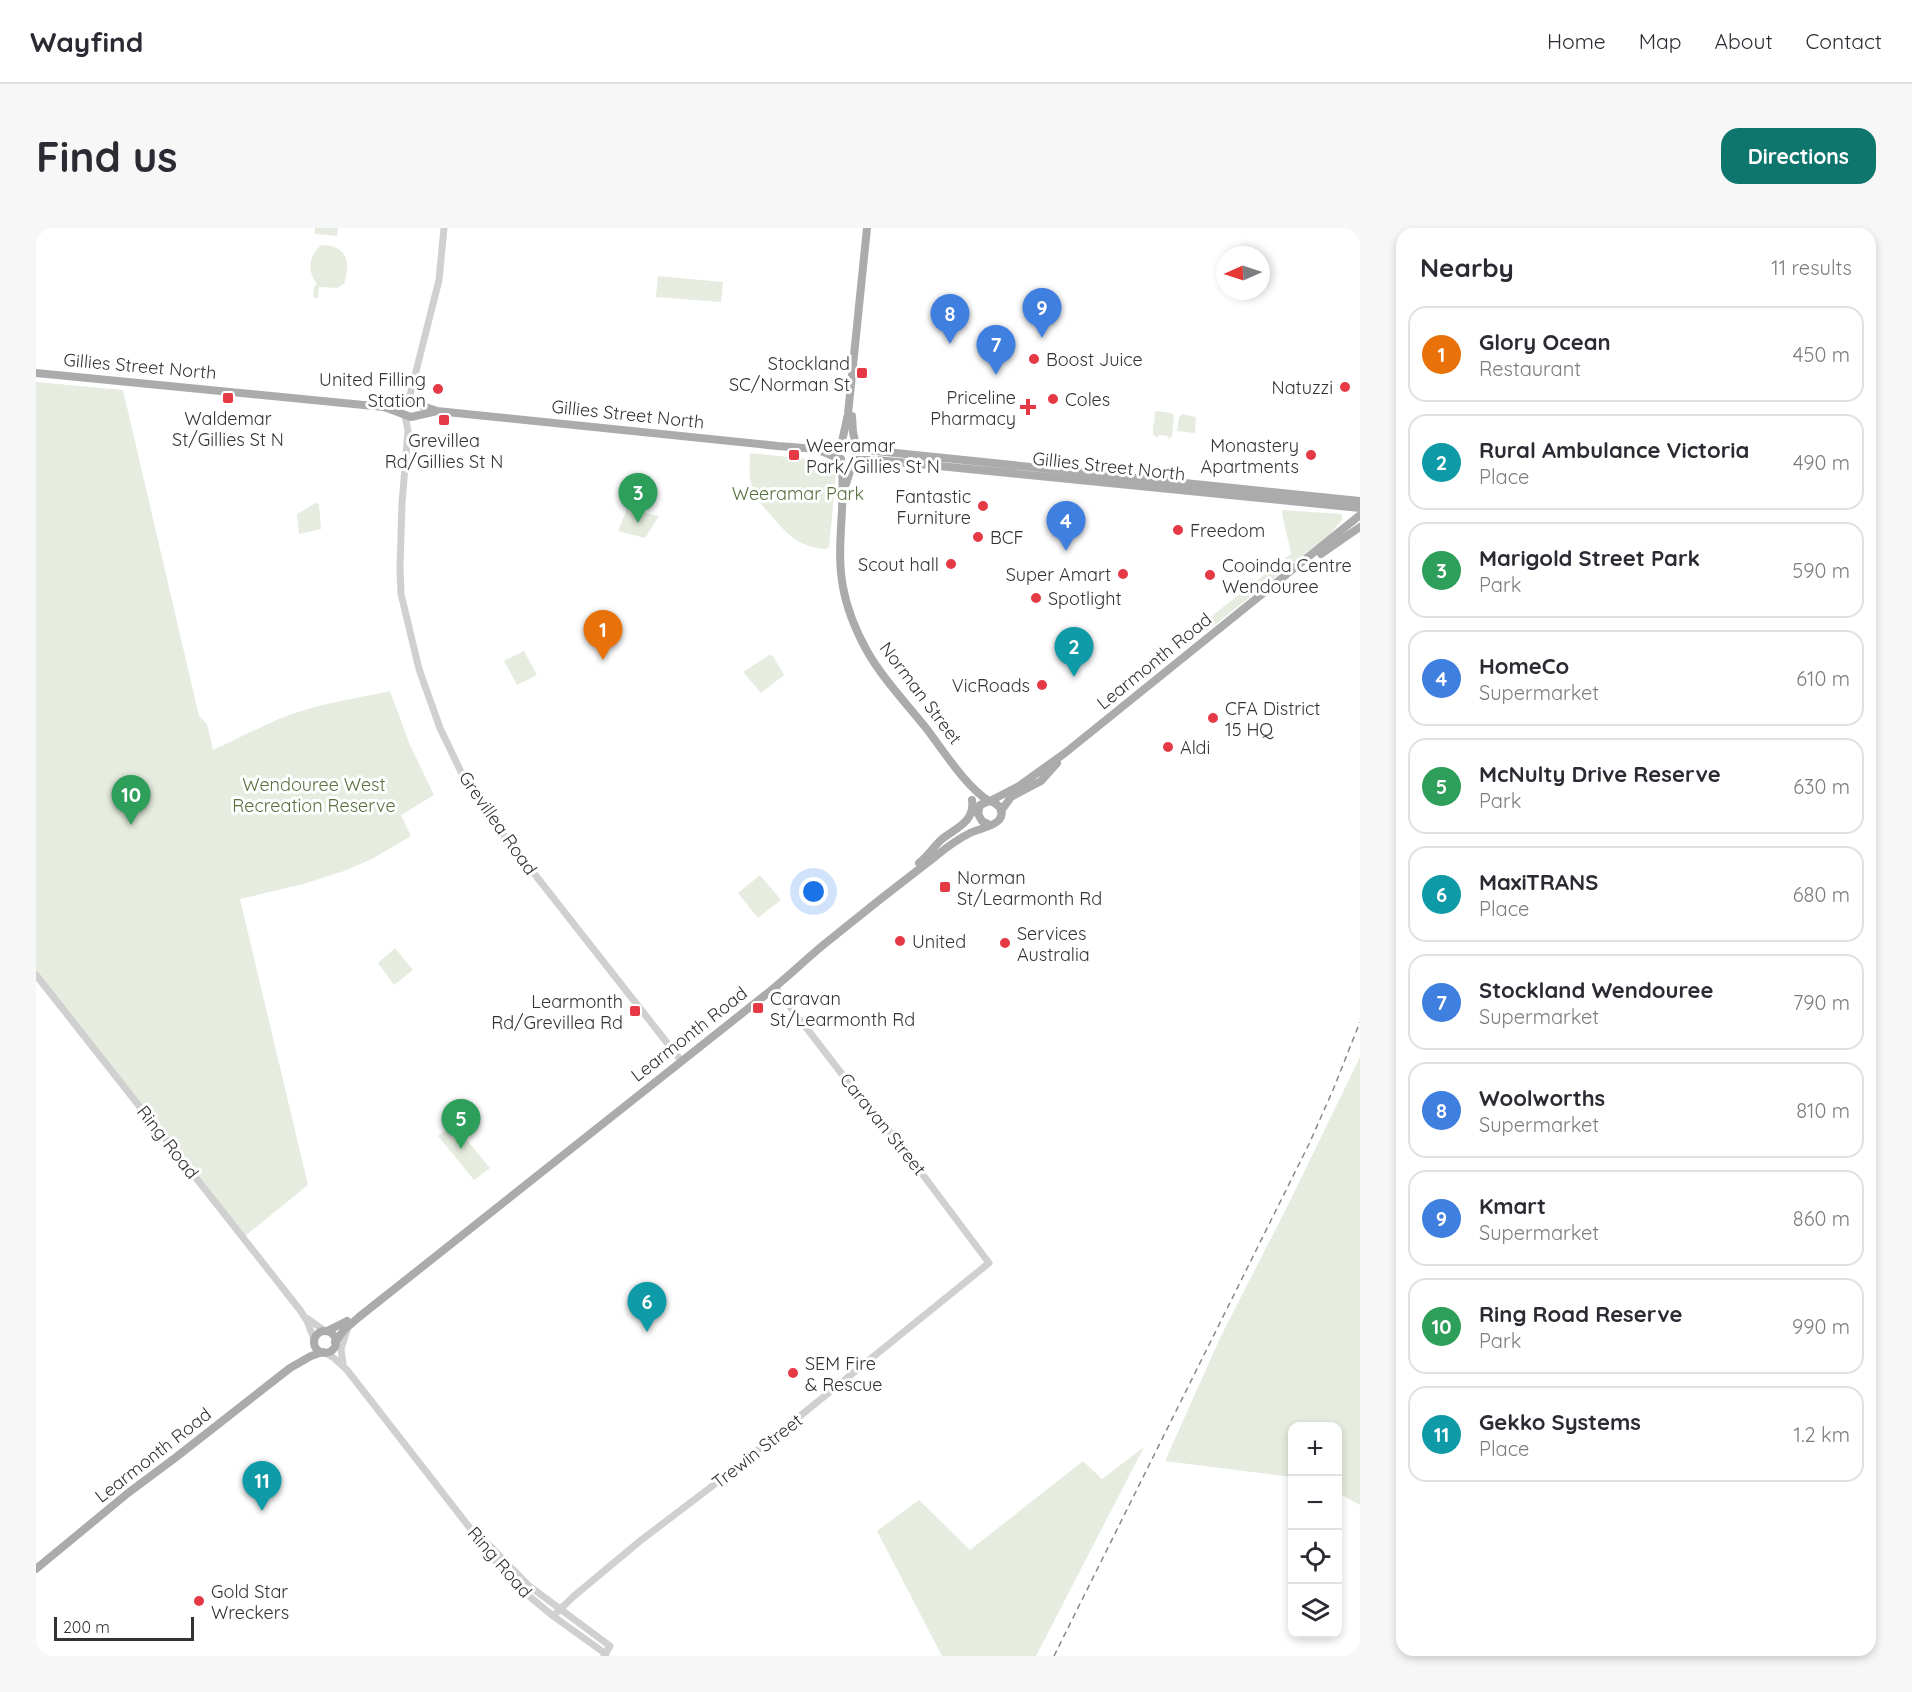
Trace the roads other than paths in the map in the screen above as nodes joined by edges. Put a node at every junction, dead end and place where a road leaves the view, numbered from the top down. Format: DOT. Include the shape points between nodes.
graph roads {
  1 [pos="444,228"];
  2 [pos="867,228"];
  3 [pos="872,228"];
  4 [pos="863,295"];
  5 [pos="36,373"];
  6 [pos="411,403"];
  7 [pos="384,406"];
  8 [pos="437,411"];
  9 [pos="410,415"];
  10 [pos="841,447"];
  11 [pos="856,448"];
  12 [pos="817,449"];
  13 [pos="841,459"];
  14 [pos="854,461"];
  15 [pos="953,463"];
  16 [pos="844,494"];
  17 [pos="1355,501"];
  18 [pos="1360,508"];
  19 [pos="1360,515"];
  20 [pos="1360,527"];
  21 [pos="1344,529"];
  22 [pos="1261,600"];
  23 [pos="1191,656"];
  24 [pos="959,771"];
  25 [pos="972,800"];
  26 [pos="990,801"];
  27 [pos="1001,811"];
  28 [pos="978,814"];
  29 [pos="990,825"];
  30 [pos="935,847"];
  31 [pos="36,975"];
  32 [pos="773,985"];
  33 [pos="680,1060"];
  34 [pos="989,1263"];
  35 [pos="410,1273"];
  36 [pos="300,1310"];
  37 [pos="359,1317"];
  38 [pos="326,1331"];
  39 [pos="314,1340"];
  40 [pos="335,1343"];
  41 [pos="324,1352"];
  42 [pos="345,1367"];
  43 [pos="290,1368"];
  44 [pos="36,1569"];
  45 [pos="515,1579"];
  46 [pos="559,1609"];
  47 [pos="553,1616"];
  48 [pos="601,1648"];
  49 [pos="605,1655"];
  1 -- 6 [label="street" via="439,280"];
  2 -- 4 [label="main road"];
  3 -- 4 [label="main road"];
  4 -- 10 [label="main road"];
  4 -- 11 [label="main road" via="852,409"];
  5 -- 7 [label="main road, Gillies Street North"];
  6 -- 7 [label="main road, Gillies Street North"];
  6 -- 8 [label="main road, Gillies Street North"];
  6 -- 9 [label="main road" via="403,408"];
  6 -- 9 [label="main road" via="418,410"];
  7 -- 9 [label="main road, Gillies Street North"];
  8 -- 9 [label="main road, Gillies Street North"];
  8 -- 12 [label="main road, Gillies Street North"];
  9 -- 33 [label="street, Grevillea Road" via="402,503 401,594 416,658 440,728 485,811"];
  10 -- 11 [label="main road" via="850,443"];
  10 -- 12 [label="main road, Gillies Street North"];
  10 -- 13 [label="main road"];
  11 -- 14 [label="main road" via="858,455"];
  11 -- 15 [label="main road, Gillies Street North"];
  12 -- 13 [label="main road, Gillies Street North"];
  13 -- 14 [label="main road" via="847,463"];
  13 -- 16 [label="main road, Norman Street"];
  14 -- 15 [label="main road, Gillies Street North"];
  14 -- 16 [label="main road, Norman Street"];
  15 -- 17 [label="main road, Gillies Street North"];
  16 -- 24 [label="main road, Norman Street" via="840,571 853,622 875,663"];
  17 -- 18 [label="main road, Gillies Street North"];
  17 -- 21 [label="main road"];
  19 -- 21 [label="main road, Learmonth Road"];
  20 -- 22 [label="main road, Learmonth Road"];
  21 -- 22 [label="main road, Learmonth Road"];
  22 -- 23 [label="main road, Learmonth Road"];
  23 -- 26 [label="main road, Learmonth Road" via="1065,753"];
  23 -- 27 [label="main road, Learmonth Road" via="1059,761 1041,781 1011,797"];
  24 -- 25 [label="main road, Norman Street"];
  24 -- 26 [label="main road, Norman Street"];
  25 -- 28 [label="main road, Norman Street"];
  25 -- 30 [label="main road, Learmonth Road" via="968,821"];
  26 -- 27 [label="main road"];
  26 -- 28 [label="main road" via="980,805"];
  27 -- 29 [label="main road" via="999,820"];
  28 -- 29 [label="main road"];
  28 -- 30 [label="main road, Learmonth Road" via="964,831"];
  29 -- 32 [label="main road, Learmonth Road" via="938,854"];
  30 -- 32 [label="main road, Learmonth Road"];
  31 -- 36 [label="street, Ring Road"];
  32 -- 33 [label="main road, Learmonth Road"];
  32 -- 34 [label="street, Caravan Street"];
  33 -- 35 [label="main road, Learmonth Road"];
  34 -- 46 [label="street, Trewin Street"];
  35 -- 37 [label="main road, Learmonth Road"];
  35 -- 38 [label="main road, Learmonth Road" via="351,1318"];
  36 -- 38 [label="street, Ring Road"];
  36 -- 39 [label="street, Ring Road"];
  37 -- 40 [label="main road, Learmonth Road"];
  37 -- 42 [label="street" via="344,1337 340,1354"];
  38 -- 39 [label="main road"];
  38 -- 40 [label="main road"];
  39 -- 41 [label="main road" via="316,1348"];
  39 -- 43 [label="main road, Learmonth Road"];
  40 -- 41 [label="main road" via="330,1351"];
  40 -- 42 [label="street, Ring Road"];
  41 -- 42 [label="street, Ring Road"];
  41 -- 43 [label="main road, Learmonth Road"];
  42 -- 45 [label="street, Ring Road"];
  43 -- 44 [label="main road, Learmonth Road"];
  45 -- 46 [label="street, Ring Road"];
  45 -- 47 [label="street, Ring Road"];
  46 -- 47 [label="street, Trewin Street"];
  46 -- 48 [label="street, Ring Road"];
  47 -- 48 [label="street, Ring Road"];
  48 -- 49 [label="street, Ring Road"];
}
